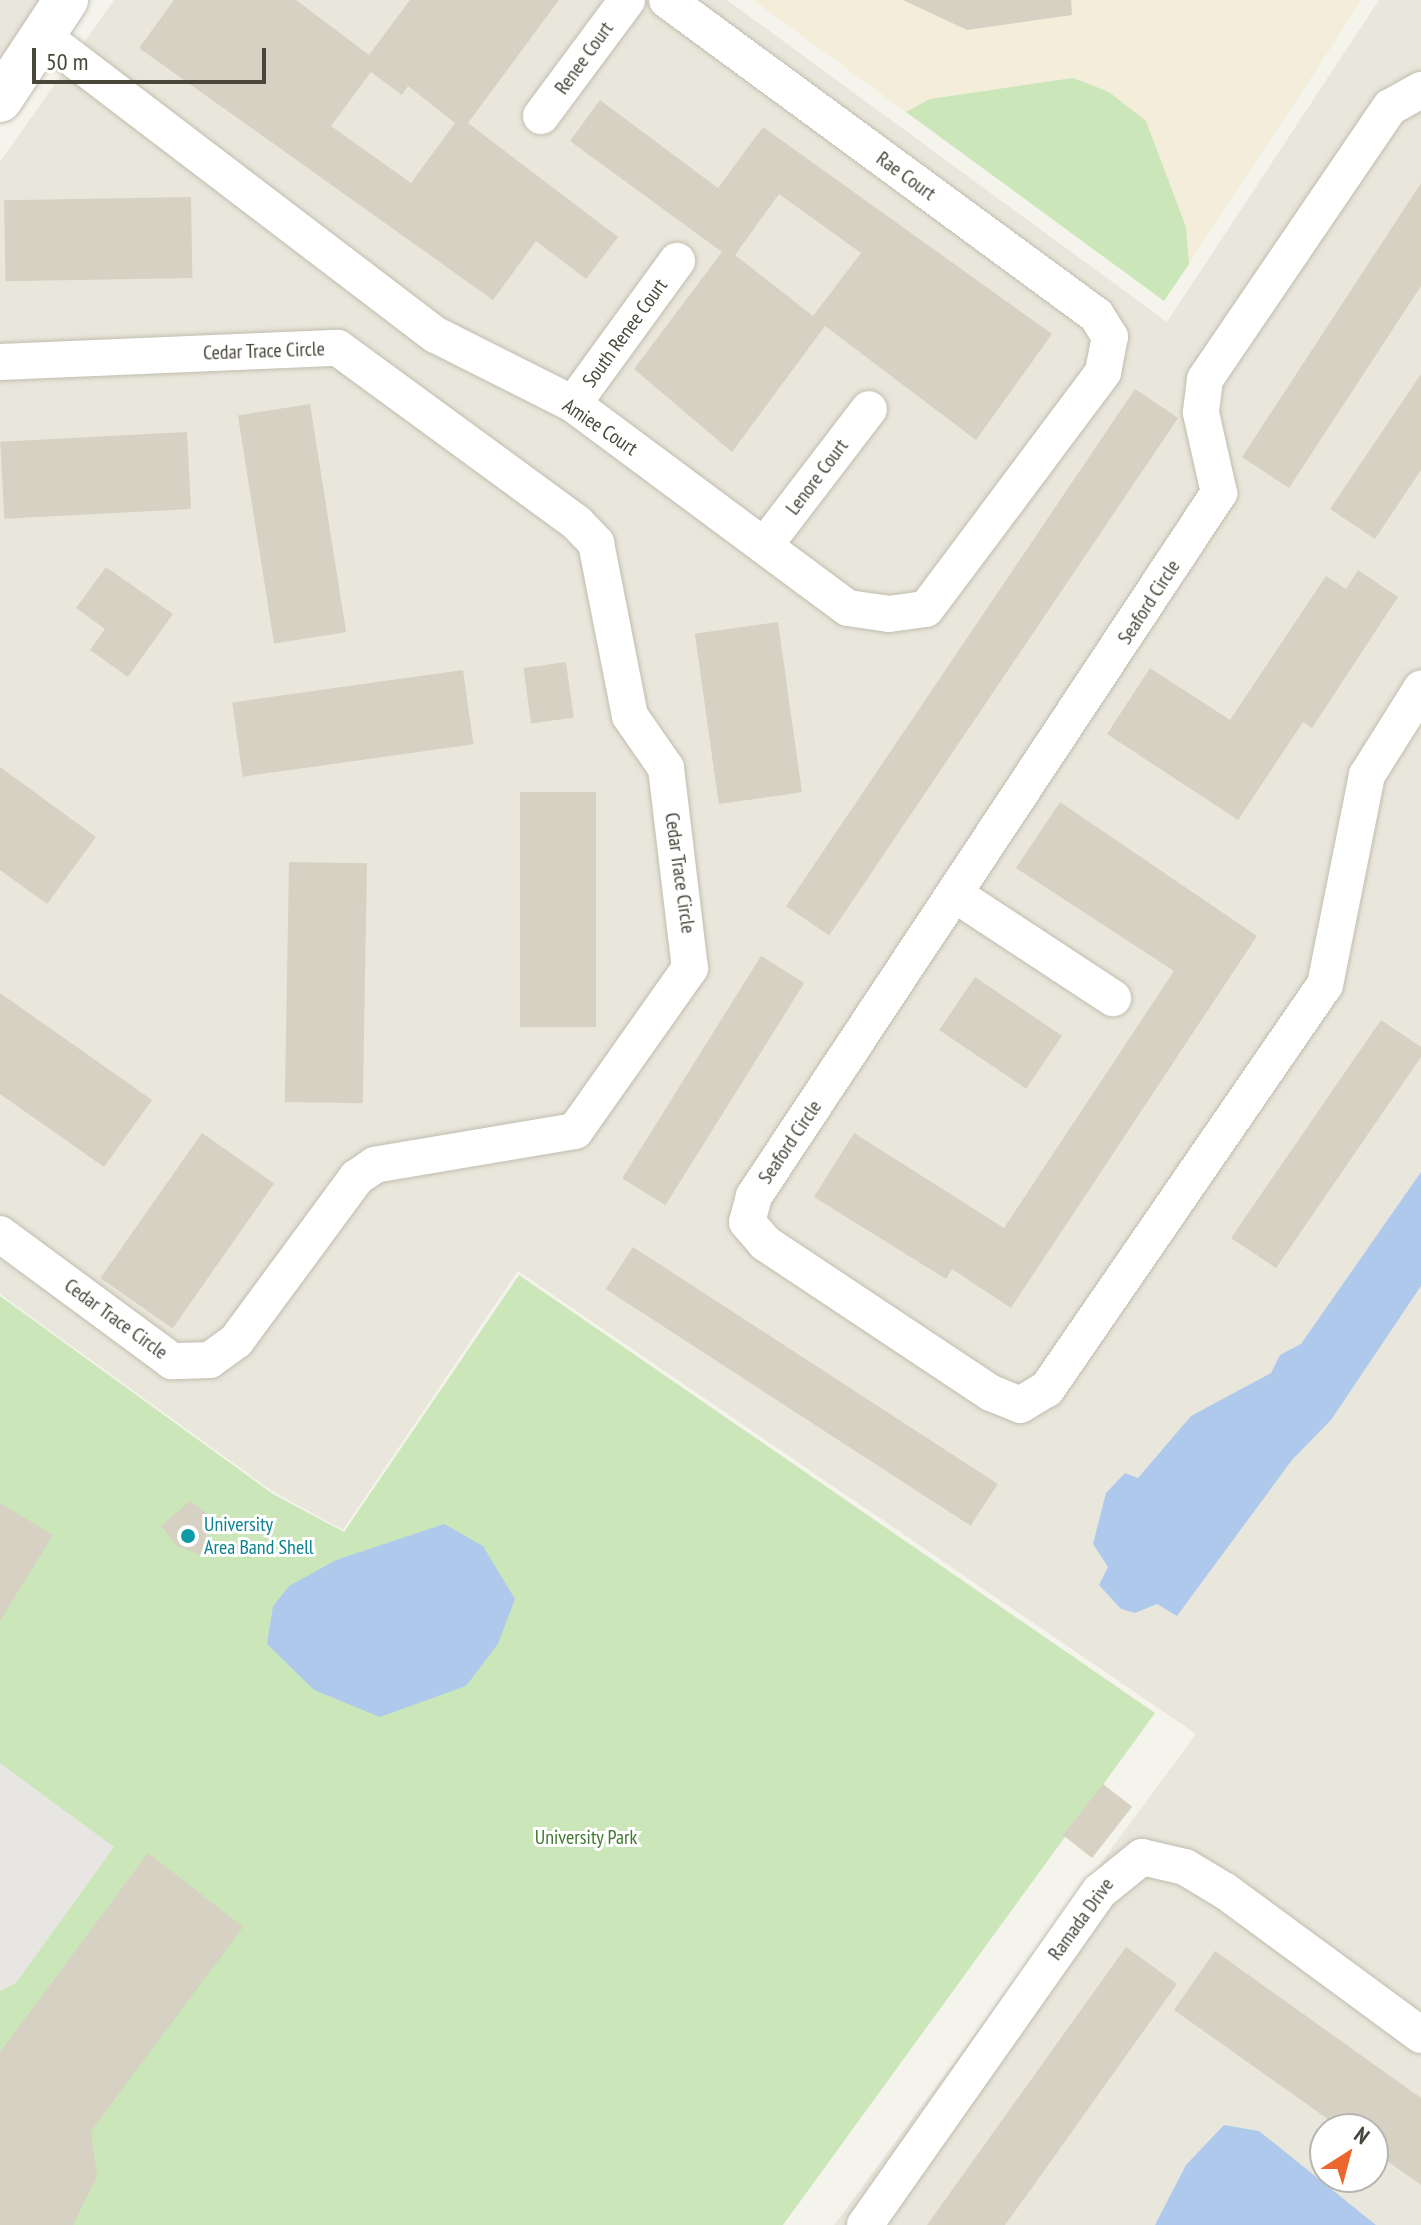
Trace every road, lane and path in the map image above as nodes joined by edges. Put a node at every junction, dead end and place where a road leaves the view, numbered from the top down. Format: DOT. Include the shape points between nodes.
graph roads {
  1 [pos="66,0"];
  2 [pos="627,0"];
  3 [pos="667,0"];
  4 [pos="43,36"];
  5 [pos="1421,90"];
  6 [pos="0,100"];
  7 [pos="541,116"];
  8 [pos="677,261"];
  9 [pos="0,362"];
  10 [pos="1103,372"];
  11 [pos="573,404"];
  12 [pos="869,409"];
  13 [pos="765,545"];
  14 [pos="1421,689"];
  15 [pos="956,895"];
  16 [pos="1113,998"];
  17 [pos="0,1234"];
  18 [pos="1421,2035"];
  19 [pos="865,2225"];
  1 -- 4 [label="street"];
  2 -- 7 [label="street, Renee Court"];
  3 -- 10 [label="street, Rae Court" via="1096,315 1110,337"];
  4 -- 6 [label="street"];
  4 -- 11 [label="street, Amiee Court" via="436,335"];
  5 -- 15 [label="street, Seaford Circle" via="1390,107 1205,379 1201,413 1219,493"];
  8 -- 11 [label="street, South Renee Court"];
  9 -- 17 [label="street, Cedar Trace Circle" via="338,348 577,523 596,543 630,716 666,768 690,968 575,1131 375,1165 357,1177 236,1341 210,1360 172,1361"];
  10 -- 13 [label="street, Amiee Court" via="926,609 889,614 848,608"];
  11 -- 13 [label="street, Amiee Court"];
  12 -- 13 [label="street, Lenore Court"];
  14 -- 15 [label="street, Seaford Circle" via="1367,775 1325,985 1047,1389 1020,1405 765,1243 747,1222 754,1196"];
  15 -- 16 [label="street"];
  18 -- 19 [label="street, Ramada Drive" via="1225,1891 1185,1867 1142,1857 1100,1891"];
}
